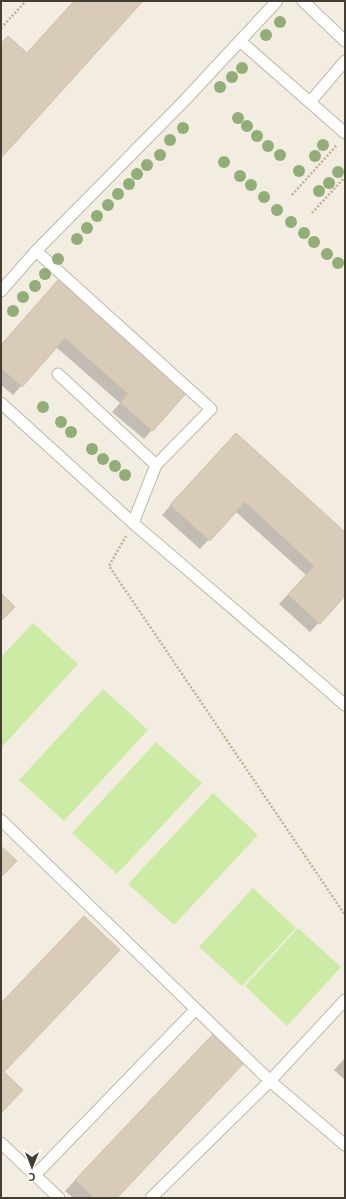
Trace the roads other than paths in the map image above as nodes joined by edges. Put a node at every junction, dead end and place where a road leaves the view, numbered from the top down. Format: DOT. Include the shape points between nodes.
graph roads {
  1 [pos="277,1"];
  2 [pos="303,1"];
  3 [pos="240,41"];
  4 [pos="345,41"];
  5 [pos="345,61"];
  6 [pos="310,102"];
  7 [pos="342,138"];
  8 [pos="36,251"];
  9 [pos="1,291"];
  10 [pos="58,374"];
  11 [pos="1,403"];
  12 [pos="156,465"];
  13 [pos="133,523"];
  14 [pos="345,705"];
  15 [pos="1,820"];
  16 [pos="345,1000"];
  17 [pos="196,1009"];
  18 [pos="270,1081"];
  19 [pos="1,1143"];
  20 [pos="345,1145"];
  21 [pos="35,1175"];
  22 [pos="59,1198"];
  23 [pos="151,1198"];
  1 -- 3 [label="lane"];
  2 -- 4 [label="lane"];
  3 -- 6 [label="lane"];
  3 -- 8 [label="lane"];
  5 -- 6 [label="lane"];
  6 -- 7 [label="lane"];
  8 -- 9 [label="lane"];
  8 -- 12 [label="lane" via="211,408"];
  10 -- 12 [label="lane"];
  11 -- 13 [label="lane"];
  12 -- 13 [label="lane"];
  13 -- 14 [label="lane"];
  15 -- 17 [label="lane"];
  16 -- 18 [label="lane"];
  17 -- 18 [label="lane"];
  17 -- 21 [label="lane"];
  18 -- 20 [label="lane"];
  18 -- 23 [label="lane"];
  19 -- 21 [label="lane"];
  21 -- 22 [label="lane"];
}
